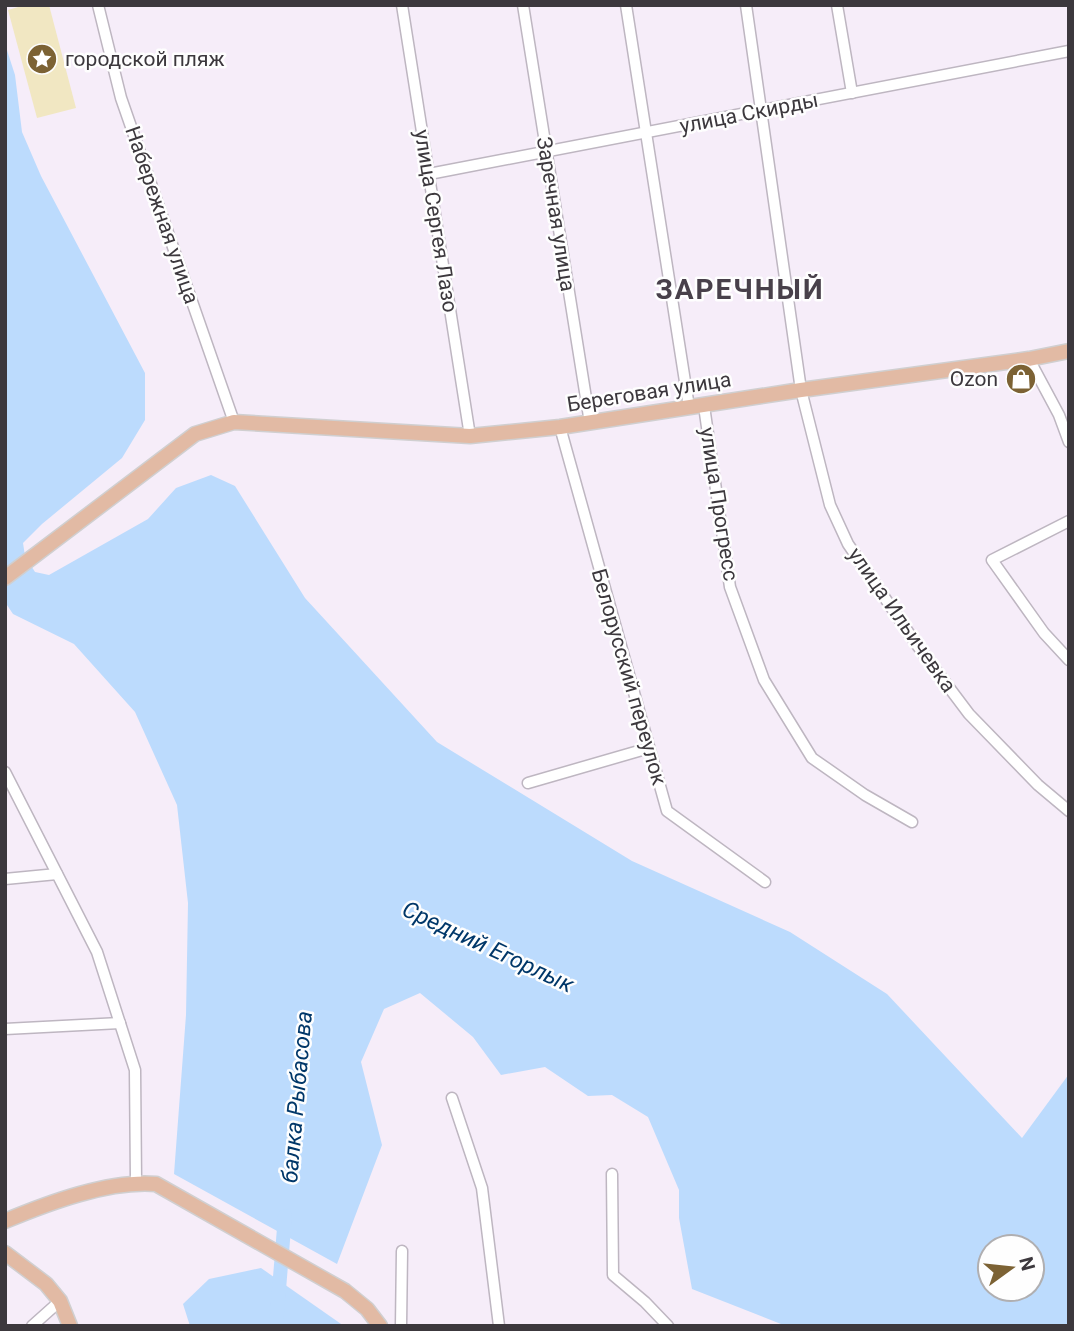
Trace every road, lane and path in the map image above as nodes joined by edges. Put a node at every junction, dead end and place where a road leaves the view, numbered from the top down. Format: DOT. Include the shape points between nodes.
graph roads {
  1 [pos="98,5"];
  2 [pos="402,5"];
  3 [pos="523,5"];
  4 [pos="626,5"];
  5 [pos="746,5"];
  6 [pos="837,5"];
  7 [pos="1069,51"];
  8 [pos="852,93"];
  9 [pos="762,111"];
  10 [pos="646,133"];
  11 [pos="546,152"];
  12 [pos="429,174"];
  13 [pos="1069,351"];
  14 [pos="1029,359"];
  15 [pos="801,390"];
  16 [pos="696,407"];
  17 [pos="233,422"];
  18 [pos="590,423"];
  19 [pos="560,428"];
  20 [pos="470,436"];
  21 [pos="1069,442"];
  22 [pos="1069,521"];
  23 [pos="5,578"];
  24 [pos="1069,660"];
  25 [pos="649,748"];
  26 [pos="5,772"];
  27 [pos="528,783"];
  28 [pos="1069,811"];
  29 [pos="912,822"];
  30 [pos="57,874"];
  31 [pos="5,879"];
  32 [pos="765,882"];
  33 [pos="120,1023"];
  34 [pos="5,1029"];
  35 [pos="452,1098"];
  36 [pos="612,1174"];
  37 [pos="136,1182"];
  38 [pos="33,1209"];
  39 [pos="5,1213"];
  40 [pos="5,1221"];
  41 [pos="402,1251"];
  42 [pos="5,1253"];
  43 [pos="60,1301"];
  44 [pos="32,1326"];
  45 [pos="70,1326"];
  46 [pos="380,1326"];
  47 [pos="401,1326"];
  48 [pos="499,1326"];
  49 [pos="668,1326"];
  1 -- 17 [label="street, Набережная улица" via="121,98"];
  2 -- 12 [label="street, улица Сергея Лазо"];
  3 -- 11 [label="street, Заречная улица"];
  4 -- 10 [label="street, улица Прогресс"];
  5 -- 9 [label="street, улица Ильичевка"];
  6 -- 8 [label="street"];
  7 -- 8 [label="street, улица Скирды"];
  8 -- 9 [label="street, улица Скирды"];
  9 -- 10 [label="street, улица Скирды"];
  9 -- 15 [label="street, улица Ильичевка"];
  10 -- 11 [label="street, улица Скирды"];
  10 -- 16 [label="street, улица Прогресс"];
  11 -- 12 [label="street, улица Скирды"];
  11 -- 18 [label="street, Заречная улица"];
  12 -- 20 [label="street, улица Сергея Лазо"];
  13 -- 14 [label="main road, Береговая улица"];
  14 -- 15 [label="main road, Береговая улица"];
  14 -- 21 [label="street"];
  15 -- 16 [label="main road, Береговая улица"];
  15 -- 28 [label="street, улица Ильичевка" via="830,505 848,544 969,714"];
  16 -- 18 [label="main road, Береговая улица"];
  16 -- 29 [label="street, улица Прогресс" via="730,587 764,681 812,758"];
  17 -- 20 [label="main road, Береговая улица"];
  17 -- 23 [label="main road" via="195,434"];
  18 -- 19 [label="main road, Береговая улица"];
  19 -- 20 [label="main road, Береговая улица"];
  19 -- 25 [label="street, Белорусский переулок"];
  22 -- 24 [label="street" via="992,560"];
  25 -- 27 [label="street"];
  25 -- 32 [label="street, Белорусский переулок" via="667,811"];
  26 -- 30 [label="street"];
  30 -- 31 [label="street"];
  30 -- 33 [label="street" via="97,952"];
  33 -- 34 [label="street"];
  33 -- 37 [label="street" via="135,1070"];
  35 -- 48 [label="street" via="482,1188"];
  36 -- 49 [label="street" via="613,1275"];
  37 -- 38 [label="main road"];
  37 -- 46 [label="main road" via="156,1184 345,1291"];
  38 -- 39 [label="main road"];
  38 -- 40 [label="main road"];
  41 -- 47 [label="street"];
  42 -- 43 [label="main road" via="46,1284"];
  43 -- 44 [label="street"];
  43 -- 45 [label="main road"];
}
